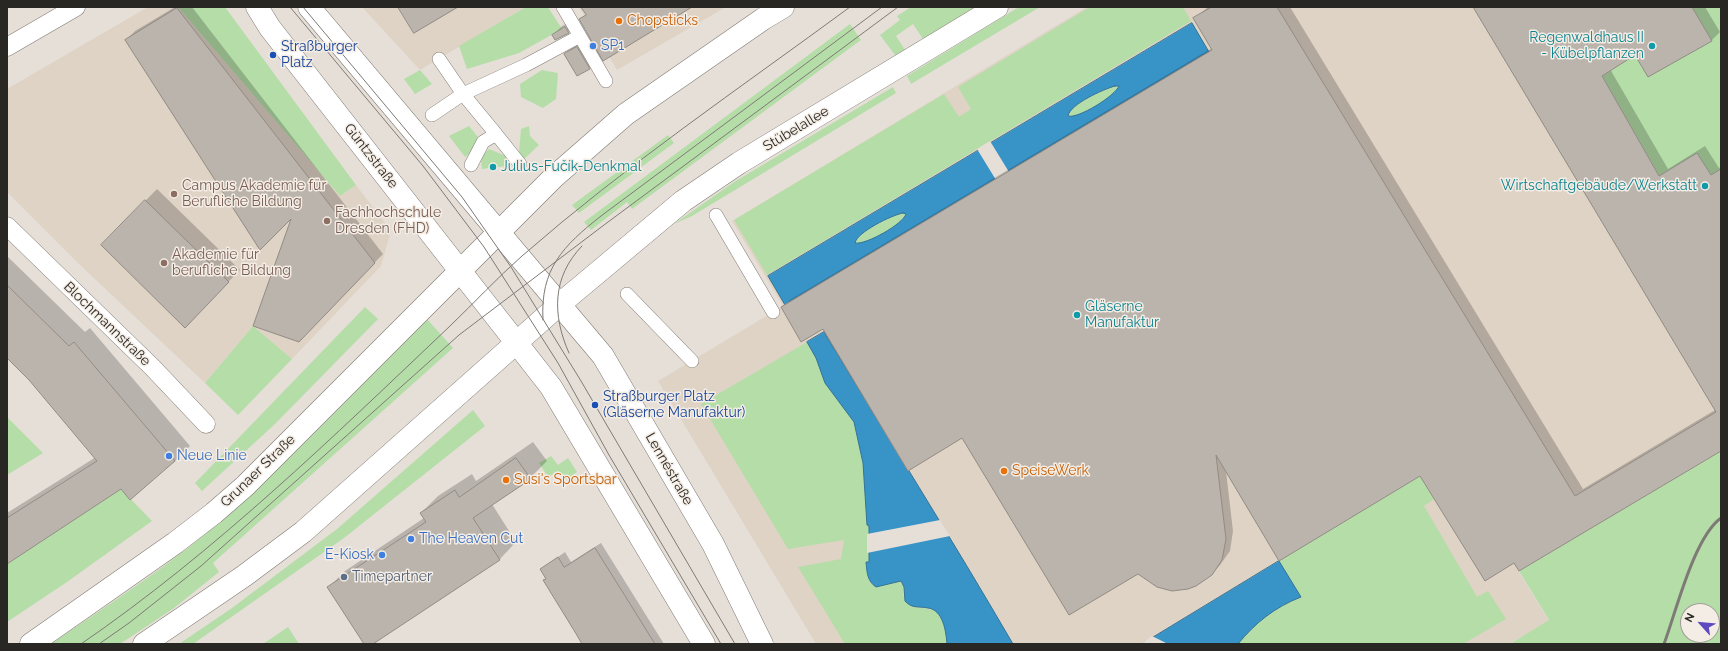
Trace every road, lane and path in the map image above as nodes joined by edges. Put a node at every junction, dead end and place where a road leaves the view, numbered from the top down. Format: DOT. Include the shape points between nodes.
graph roads {
  1 [pos="76,7"];
  2 [pos="257,7"];
  3 [pos="309,7"];
  4 [pos="563,7"];
  5 [pos="783,7"];
  6 [pos="997,7"];
  7 [pos="580,36"];
  8 [pos="7,47"];
  9 [pos="439,59"];
  10 [pos="606,81"];
  11 [pos="463,94"];
  12 [pos="432,115"];
  13 [pos="496,134"];
  14 [pos="520,164"];
  15 [pos="471,165"];
  16 [pos="716,215"];
  17 [pos="7,226"];
  18 [pos="498,233"];
  19 [pos="461,270"];
  20 [pos="626,294"];
  21 [pos="560,304"];
  22 [pos="773,312"];
  23 [pos="517,342"];
  24 [pos="692,361"];
  25 [pos="206,424"];
  26 [pos="31,644"];
  27 [pos="144,644"];
  28 [pos="704,644"];
  29 [pos="762,644"];
  1 -- 8 [label="street"];
  2 -- 19 [label="main road, Güntzstraße" via="270,28"];
  3 -- 18 [label="main road" via="382,91"];
  4 -- 7 [label="street"];
  5 -- 18 [label="main road" via="626,114 542,188"];
  6 -- 21 [label="main road, Stübelallee" via="739,163 683,201"];
  7 -- 10 [label="street"];
  7 -- 11 [label="street"];
  9 -- 11 [label="street"];
  11 -- 12 [label="street"];
  11 -- 13 [label="street"];
  13 -- 14 [label="street"];
  13 -- 15 [label="street" via="483,142"];
  16 -- 22 [label="street"];
  17 -- 25 [label="street, Blochmannstraße" via="153,368"];
  18 -- 19 [label="main road"];
  18 -- 21 [label="main road"];
  19 -- 23 [label="main road, Güntzstraße"];
  19 -- 26 [label="main road, Grunaer Straße" via="245,486 175,543"];
  20 -- 24 [label="street"];
  21 -- 23 [label="main road"];
  21 -- 29 [label="main road, Lennéstraße" via="610,367 714,544"];
  23 -- 27 [label="main road" via="303,532"];
  23 -- 28 [label="main road" via="551,387"];
}
